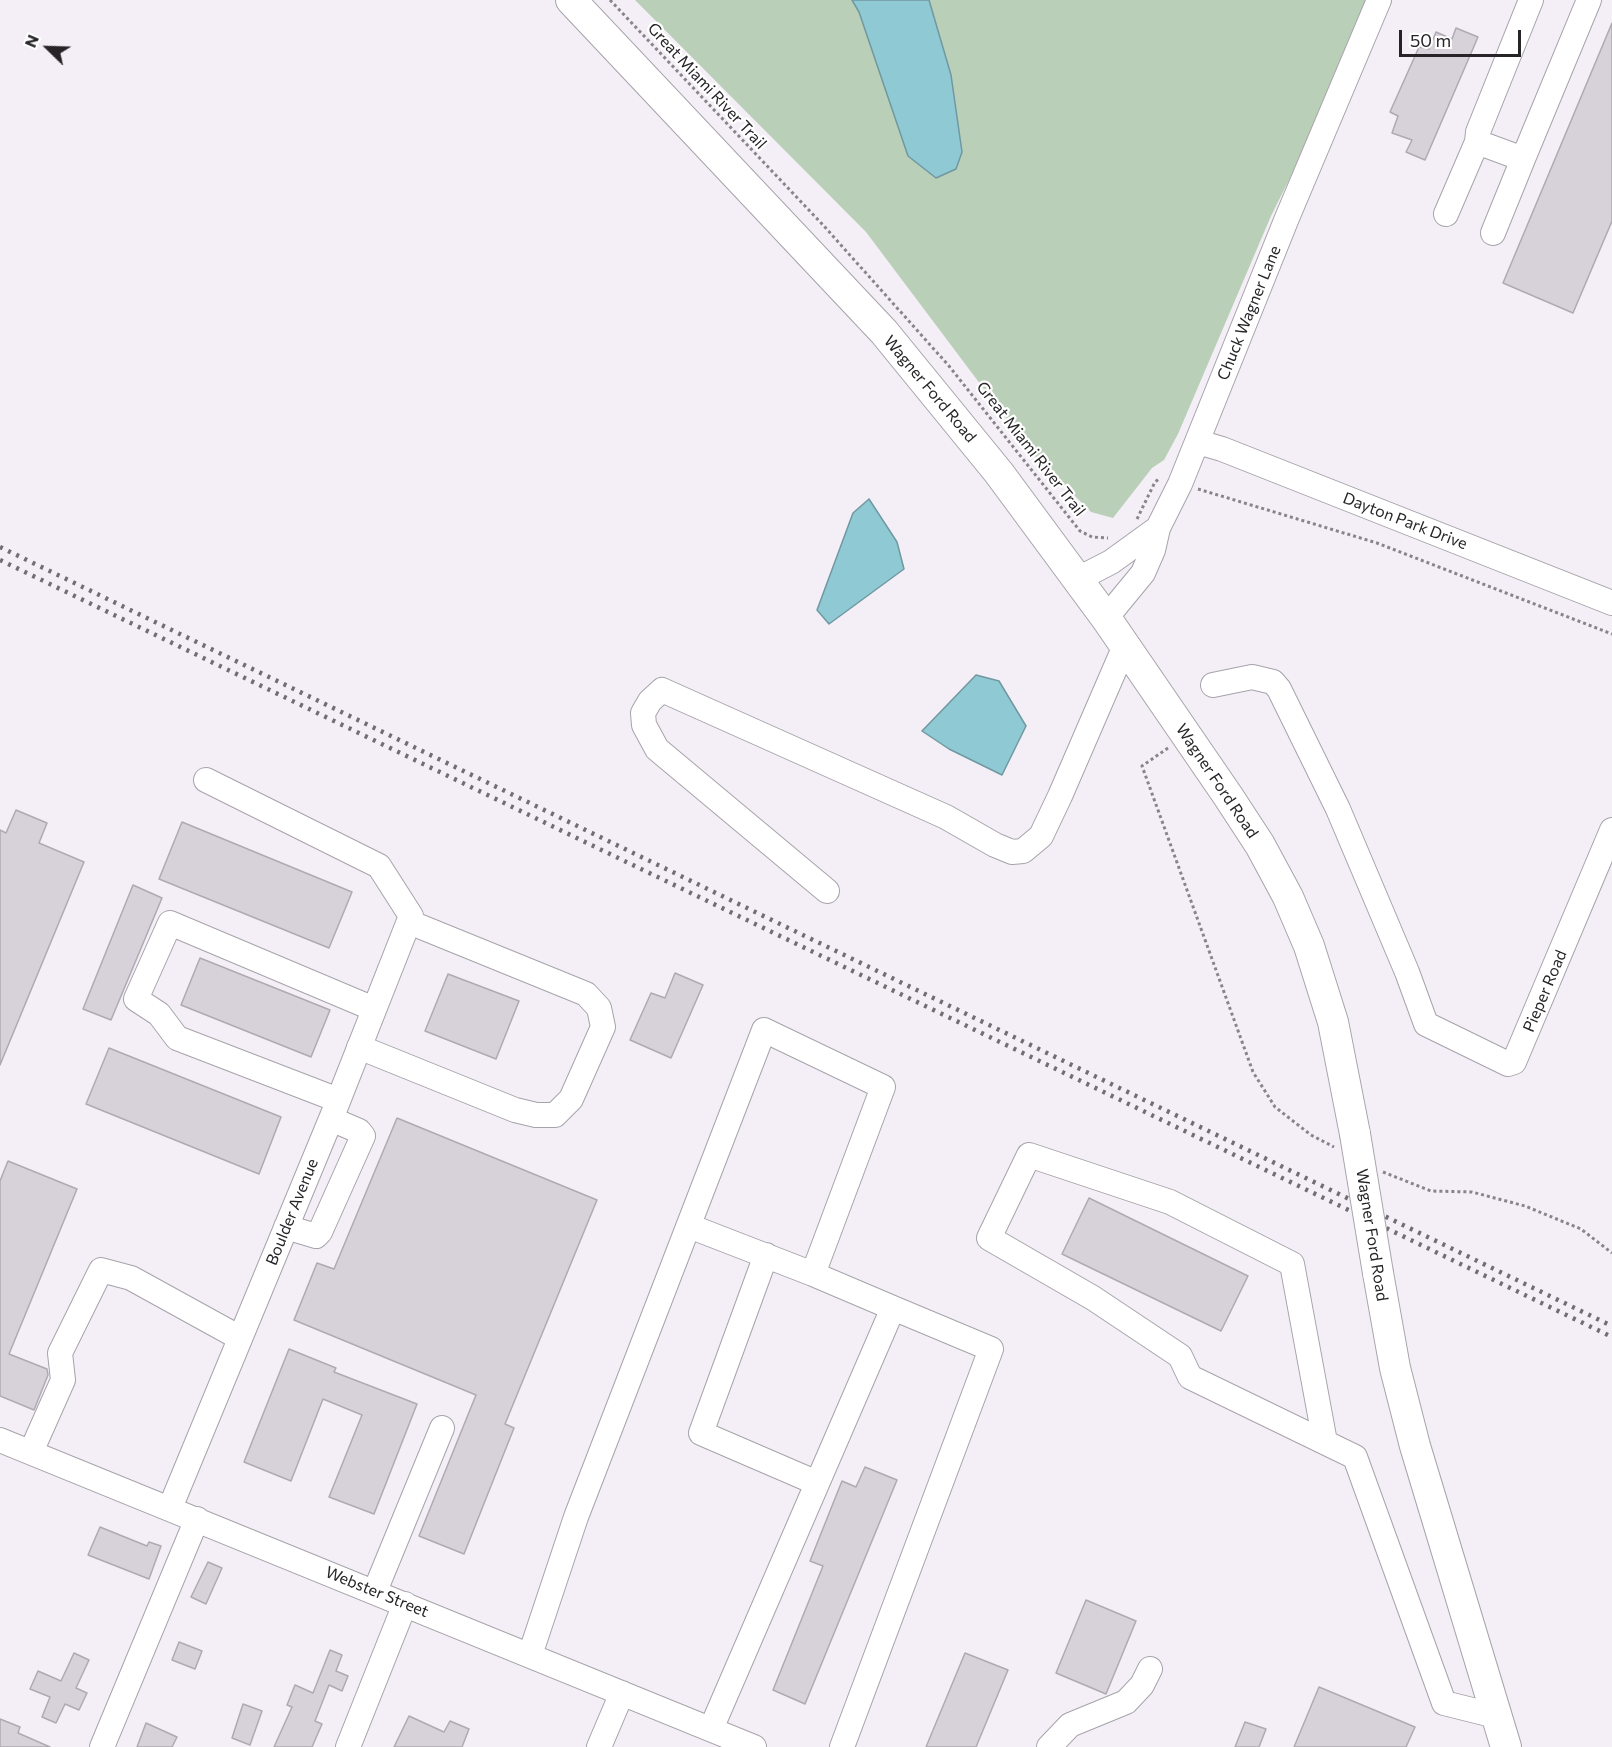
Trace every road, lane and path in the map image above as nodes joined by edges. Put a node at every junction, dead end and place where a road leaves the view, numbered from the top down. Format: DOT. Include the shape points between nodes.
graph roads {
  1 [pos="571,0"];
  2 [pos="610,0"];
  3 [pos="1379,0"];
  4 [pos="1531,0"];
  5 [pos="1589,0"];
  6 [pos="1477,142"];
  7 [pos="1523,159"];
  8 [pos="1446,214"];
  9 [pos="1492,232"];
  10 [pos="1198,442"];
  11 [pos="1180,484"];
  12 [pos="1134,523"];
  13 [pos="1158,528"];
  14 [pos="1112,538"];
  15 [pos="1076,580"];
  16 [pos="1612,603"];
  17 [pos="1106,618"];
  18 [pos="1612,634"];
  19 [pos="1124,648"];
  20 [pos="1213,685"];
  21 [pos="206,780"];
  22 [pos="1612,830"];
  23 [pos="827,891"];
  24 [pos="410,919"];
  25 [pos="374,1009"];
  26 [pos="359,1047"];
  27 [pos="335,1110"];
  28 [pos="689,1226"];
  29 [pos="286,1227"];
  30 [pos="766,1255"];
  31 [pos="813,1274"];
  32 [pos="893,1308"];
  33 [pos="240,1338"];
  34 [pos="442,1428"];
  35 [pos="0,1440"];
  36 [pos="1325,1442"];
  37 [pos="31,1452"];
  38 [pos="817,1483"];
  39 [pos="170,1508"];
  40 [pos="197,1519"];
  41 [pos="375,1591"];
  42 [pos="405,1604"];
  43 [pos="530,1655"];
  44 [pos="1150,1670"];
  45 [pos="621,1693"];
  46 [pos="1497,1716"];
  47 [pos="711,1729"];
  48 [pos="102,1747"];
  49 [pos="348,1747"];
  50 [pos="599,1747"];
  51 [pos="754,1747"];
  52 [pos="842,1747"];
  53 [pos="1049,1747"];
  54 [pos="1506,1747"];
  1 -- 15 [label="main road, Wagner Ford Road" via="884,332 999,473"];
  2 -- 14 [label="path, Great Miami River Trail" via="823,225 949,366 1080,531 1092,537"];
  3 -- 10 [label="street, Chuck Wagner Lane"];
  4 -- 6 [label="street"];
  5 -- 7 [label="street"];
  6 -- 7 [label="street"];
  6 -- 8 [label="street"];
  7 -- 9 [label="street"];
  10 -- 11 [label="street, Chuck Wagner Lane"];
  10 -- 16 [label="street, Dayton Park Drive"];
  11 -- 12 [label="path" via="1164,478 1155,482"];
  11 -- 13 [label="street, Chuck Wagner Lane"];
  11 -- 18 [label="path" via="1377,543"];
  13 -- 15 [label="street" via="1111,562"];
  13 -- 17 [label="street, Chuck Wagner Lane" via="1143,573"];
  15 -- 17 [label="main road, Wagner Ford Road"];
  17 -- 19 [label="main road, Wagner Ford Road"];
  19 -- 23 [label="street" via="1041,836 1023,851 1012,852 995,845 946,818 662,690 650,700 643,713 644,724 657,749"];
  19 -- 46 [label="main road, Wagner Ford Road, bridge" via="1260,845 1309,946 1333,1022 1393,1358 1415,1446"];
  20 -- 22 [label="street, Pieper Road" via="1252,677 1265,678 1279,689 1338,808 1426,1024 1508,1064 1514,1062"];
  21 -- 24 [label="street" via="379,866"];
  24 -- 25 [label="street, Boulder Avenue"];
  24 -- 26 [label="street" via="586,994 599,1008 603,1027 571,1099 555,1115 515,1110"];
  25 -- 26 [label="street, Boulder Avenue"];
  25 -- 27 [label="street" via="170,922 136,999 159,1014 177,1038"];
  26 -- 27 [label="street, Boulder Avenue"];
  27 -- 29 [label="street, Boulder Avenue"];
  27 -- 29 [label="street" via="363,1136 320,1232 316,1236"];
  28 -- 30 [label="street"];
  28 -- 31 [label="street" via="764,1030 883,1087"];
  28 -- 43 [label="street" via="576,1517"];
  29 -- 33 [label="street, Boulder Avenue"];
  30 -- 31 [label="street"];
  30 -- 38 [label="street" via="701,1433"];
  31 -- 32 [label="street"];
  32 -- 38 [label="street"];
  32 -- 52 [label="street" via="991,1349"];
  33 -- 37 [label="street" via="131,1278 101,1270 60,1353 63,1380"];
  33 -- 39 [label="street, Boulder Avenue"];
  34 -- 41 [label="street"];
  35 -- 37 [label="street, Webster Street"];
  36 -- 36 [label="street" via="1190,1377 1180,1356 1093,1298 989,1238 1029,1155 1170,1202 1292,1264"];
  36 -- 46 [label="street" via="1355,1457 1444,1703"];
  37 -- 39 [label="street, Webster Street"];
  38 -- 47 [label="street"];
  39 -- 40 [label="street, Webster Street"];
  40 -- 41 [label="street, Webster Street"];
  40 -- 48 [label="street"];
  41 -- 42 [label="street, Webster Street"];
  42 -- 43 [label="street, Webster Street"];
  42 -- 49 [label="street"];
  43 -- 45 [label="street, Webster Street"];
  44 -- 53 [label="street" via="1126,1702 1070,1725"];
  45 -- 47 [label="street, Webster Street"];
  45 -- 50 [label="street"];
  46 -- 54 [label="main road, Wagner Ford Road"];
  47 -- 51 [label="street, Webster Street"];
}
